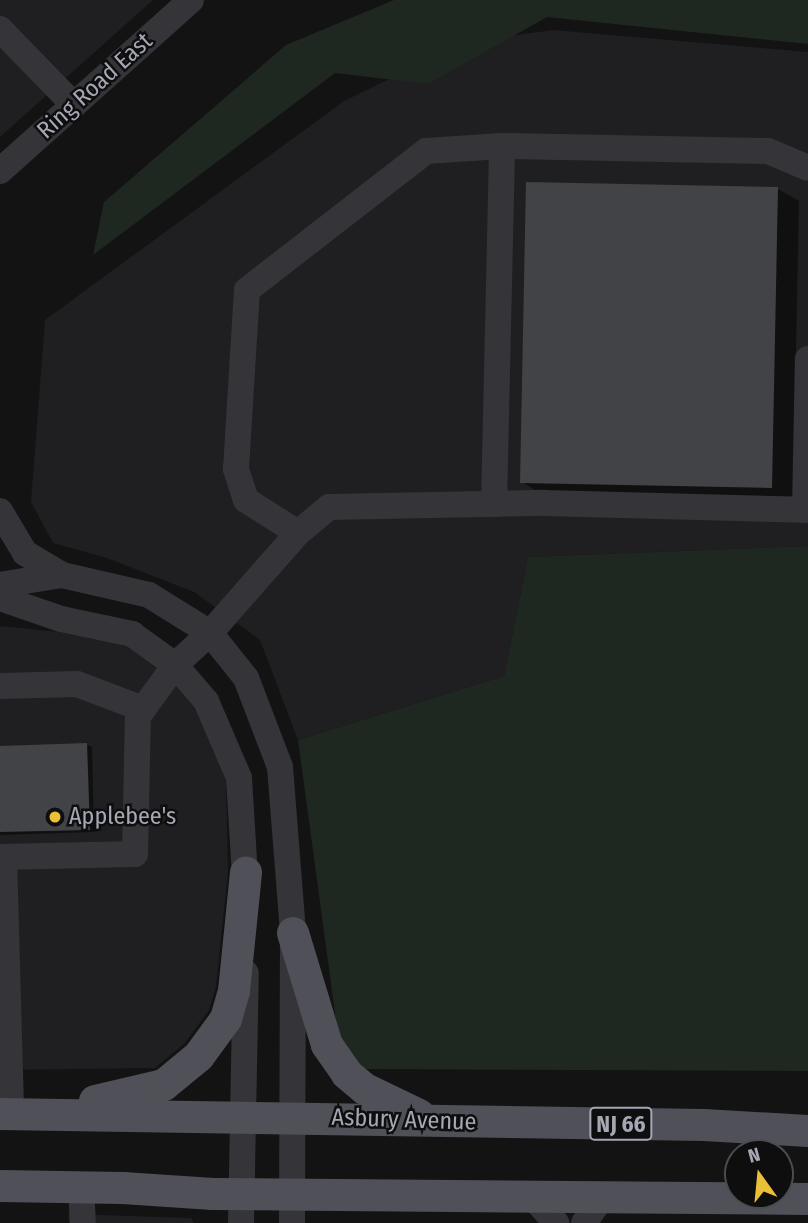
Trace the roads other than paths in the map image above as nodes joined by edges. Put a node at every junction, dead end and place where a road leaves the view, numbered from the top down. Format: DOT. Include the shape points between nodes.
graph roads {
  1 [pos="191,0"];
  2 [pos="0,29"];
  3 [pos="74,104"];
  4 [pos="502,146"];
  5 [pos="808,168"];
  6 [pos="0,171"];
  7 [pos="808,359"];
  8 [pos="494,504"];
  9 [pos="806,510"];
  10 [pos="0,511"];
  11 [pos="298,533"];
  12 [pos="62,575"];
  13 [pos="0,585"];
  14 [pos="0,598"];
  15 [pos="210,633"];
  16 [pos="175,665"];
  17 [pos="0,687"];
  18 [pos="143,709"];
  19 [pos="2,857"];
  20 [pos="246,873"];
  21 [pos="293,933"];
  22 [pos="6,1114"];
  23 [pos="45,1114"];
  24 [pos="243,1116"];
  25 [pos="293,1117"];
  26 [pos="433,1121"];
  27 [pos="808,1131"];
  28 [pos="0,1186"];
  29 [pos="81,1187"];
  30 [pos="531,1195"];
  31 [pos="603,1196"];
  32 [pos="808,1199"];
  33 [pos="241,1208"];
  34 [pos="292,1208"];
  35 [pos="83,1223"];
  36 [pos="555,1223"];
  37 [pos="584,1223"];
  1 -- 3 [label="street, Ring Road East"];
  2 -- 3 [label="street"];
  3 -- 6 [label="street, Ring Road East"];
  4 -- 5 [label="street" via="768,151"];
  4 -- 8 [label="street"];
  4 -- 11 [label="street" via="426,150 247,290 236,469 246,500"];
  7 -- 9 [label="street"];
  8 -- 9 [label="street"];
  8 -- 11 [label="street" via="329,508"];
  10 -- 12 [label="street" via="25,553"];
  11 -- 15 [label="street"];
  12 -- 13 [label="street"];
  12 -- 15 [label="street" via="149,595"];
  14 -- 16 [label="street" via="61,619 132,634"];
  15 -- 16 [label="street"];
  15 -- 21 [label="street" via="246,678 280,767"];
  16 -- 18 [label="street"];
  16 -- 20 [label="street" via="206,701 239,778"];
  17 -- 18 [label="street" via="77,684"];
  18 -- 19 [label="street" via="138,716 135,854"];
  19 -- 22 [label="street"];
  20 -- 23 [label="main road" via="234,991 226,1019 199,1056 164,1084"];
  20 -- 24 [label="street"];
  21 -- 25 [label="street"];
  21 -- 26 [label="main road" via="327,1045 347,1074 365,1089"];
  22 -- 23 [label="main road, Asbury Avenue / NJ 66"];
  23 -- 24 [label="main road, Asbury Avenue / NJ 66"];
  24 -- 25 [label="main road, Asbury Avenue / NJ 66"];
  24 -- 33 [label="street"];
  25 -- 26 [label="main road, Asbury Avenue / NJ 66"];
  25 -- 34 [label="street"];
  26 -- 27 [label="main road, Asbury Avenue / NJ 66"];
  28 -- 29 [label="main road"];
  29 -- 33 [label="main road"];
  29 -- 35 [label="street"];
  30 -- 31 [label="main road"];
  30 -- 34 [label="main road"];
  30 -- 36 [label="street"];
  31 -- 32 [label="main road"];
  31 -- 37 [label="street"];
  33 -- 34 [label="main road"];
}
